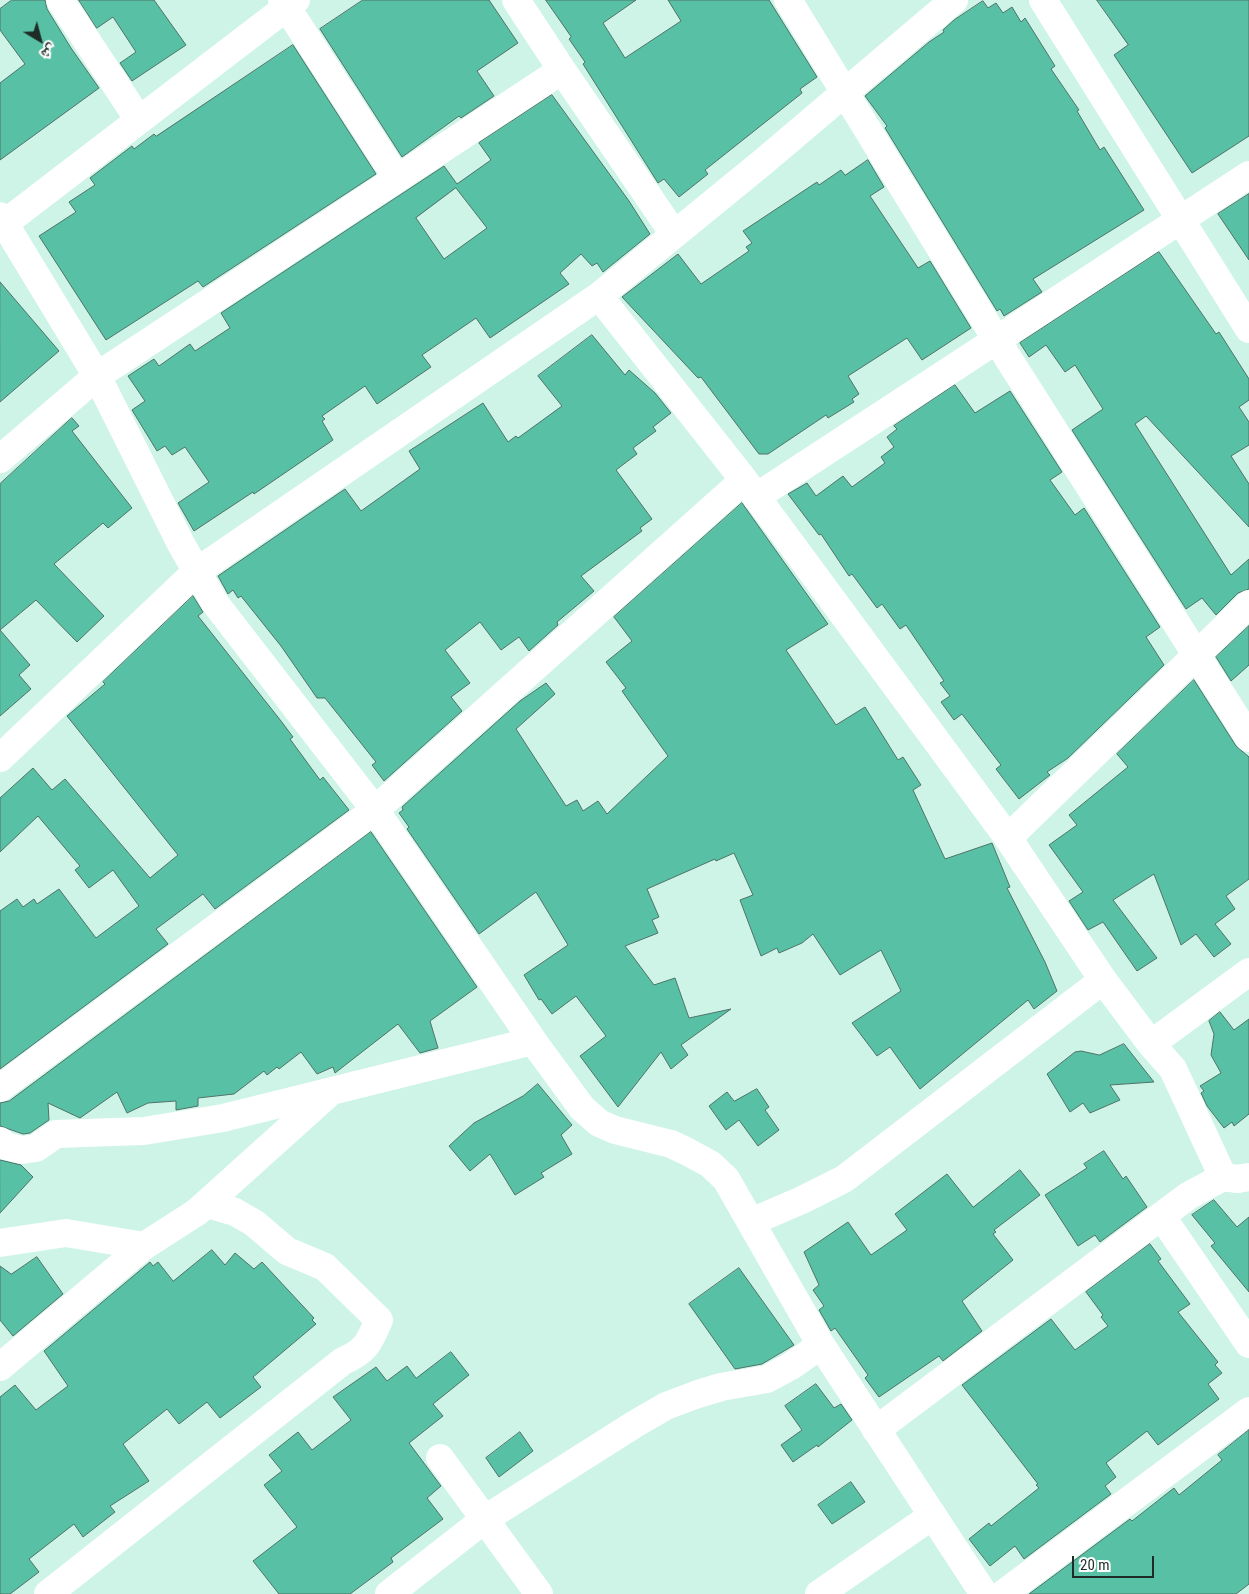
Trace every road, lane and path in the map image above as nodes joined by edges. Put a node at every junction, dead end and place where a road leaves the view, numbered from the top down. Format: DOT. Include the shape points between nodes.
graph roads {
  1 [pos="60,0"];
  2 [pos="516,0"];
  3 [pos="788,0"];
  4 [pos="954,0"];
  5 [pos="1043,0"];
  6 [pos="288,2"];
  7 [pos="562,70"];
  8 [pos="845,93"];
  9 [pos="139,120"];
  10 [pos="1249,175"];
  11 [pos="397,178"];
  12 [pos="1182,218"];
  13 [pos="2,222"];
  14 [pos="674,234"];
  15 [pos="599,296"];
  16 [pos="1249,329"];
  17 [pos="996,339"];
  18 [pos="96,376"];
  19 [pos="0,459"];
  20 [pos="750,488"];
  21 [pos="196,572"];
  22 [pos="1249,604"];
  23 [pos="1196,657"];
  24 [pos="1249,738"];
  25 [pos="0,758"];
  26 [pos="375,810"];
  27 [pos="1008,838"];
  28 [pos="1249,972"];
  29 [pos="1103,980"];
  30 [pos="533,1041"];
  31 [pos="1151,1044"];
  32 [pos="0,1088"];
  33 [pos="331,1091"];
  34 [pos="0,1141"];
  35 [pos="1236,1177"];
  36 [pos="208,1204"];
  37 [pos="1162,1217"];
  38 [pos="751,1222"];
  39 [pos="0,1243"];
  40 [pos="144,1246"];
  41 [pos="1246,1332"];
  42 [pos="821,1345"];
  43 [pos="0,1367"];
  44 [pos="1249,1411"];
  45 [pos="876,1430"];
  46 [pos="440,1458"];
  47 [pos="932,1516"];
  48 [pos="485,1519"];
  49 [pos="48,1594"];
  50 [pos="389,1594"];
  51 [pos="539,1594"];
  52 [pos="819,1594"];
  53 [pos="984,1594"];
  54 [pos="1003,1594"];
  1 -- 9 [label="street"];
  2 -- 7 [label="street"];
  3 -- 8 [label="street"];
  4 -- 8 [label="street"];
  5 -- 12 [label="street"];
  6 -- 9 [label="street"];
  6 -- 11 [label="street"];
  7 -- 11 [label="street"];
  7 -- 14 [label="street"];
  8 -- 14 [label="street"];
  8 -- 17 [label="street"];
  9 -- 13 [label="street"];
  10 -- 12 [label="street"];
  11 -- 18 [label="street"];
  12 -- 16 [label="street"];
  12 -- 17 [label="street"];
  13 -- 18 [label="street"];
  14 -- 15 [label="street"];
  15 -- 20 [label="street"];
  15 -- 21 [label="street"];
  17 -- 20 [label="street"];
  17 -- 23 [label="street"];
  18 -- 19 [label="street"];
  18 -- 21 [label="street"];
  20 -- 26 [label="street"];
  20 -- 27 [label="street"];
  21 -- 25 [label="street"];
  21 -- 26 [label="street" via="233,628"];
  22 -- 23 [label="street"];
  23 -- 24 [label="street"];
  23 -- 27 [label="street"];
  26 -- 30 [label="street"];
  26 -- 32 [label="street"];
  27 -- 29 [label="street"];
  28 -- 31 [label="street"];
  29 -- 31 [label="street"];
  29 -- 38 [label="street" via="844,1179"];
  30 -- 33 [label="street"];
  30 -- 38 [label="street" via="582,1108 599,1123 671,1144 710,1164 726,1179"];
  31 -- 35 [label="street" via="1173,1069"];
  33 -- 34 [label="street" via="185,1126 56,1134 36,1148 14,1148"];
  33 -- 36 [label="street"];
  35 -- 37 [label="street" via="1188,1196"];
  36 -- 40 [label="street"];
  36 -- 49 [label="street" via="235,1212 254,1223 287,1251 325,1268 378,1320 375,1328 368,1345 356,1356 343,1362"];
  37 -- 41 [label="street"];
  37 -- 45 [label="street"];
  38 -- 42 [label="street"];
  39 -- 40 [label="street" via="66,1233"];
  40 -- 43 [label="street"];
  42 -- 45 [label="street"];
  42 -- 48 [label="street" via="767,1379 721,1387 666,1406"];
  44 -- 54 [label="street"];
  45 -- 47 [label="street"];
  46 -- 48 [label="street"];
  47 -- 52 [label="street"];
  47 -- 53 [label="street"];
  48 -- 50 [label="street"];
  48 -- 51 [label="street"];
}
